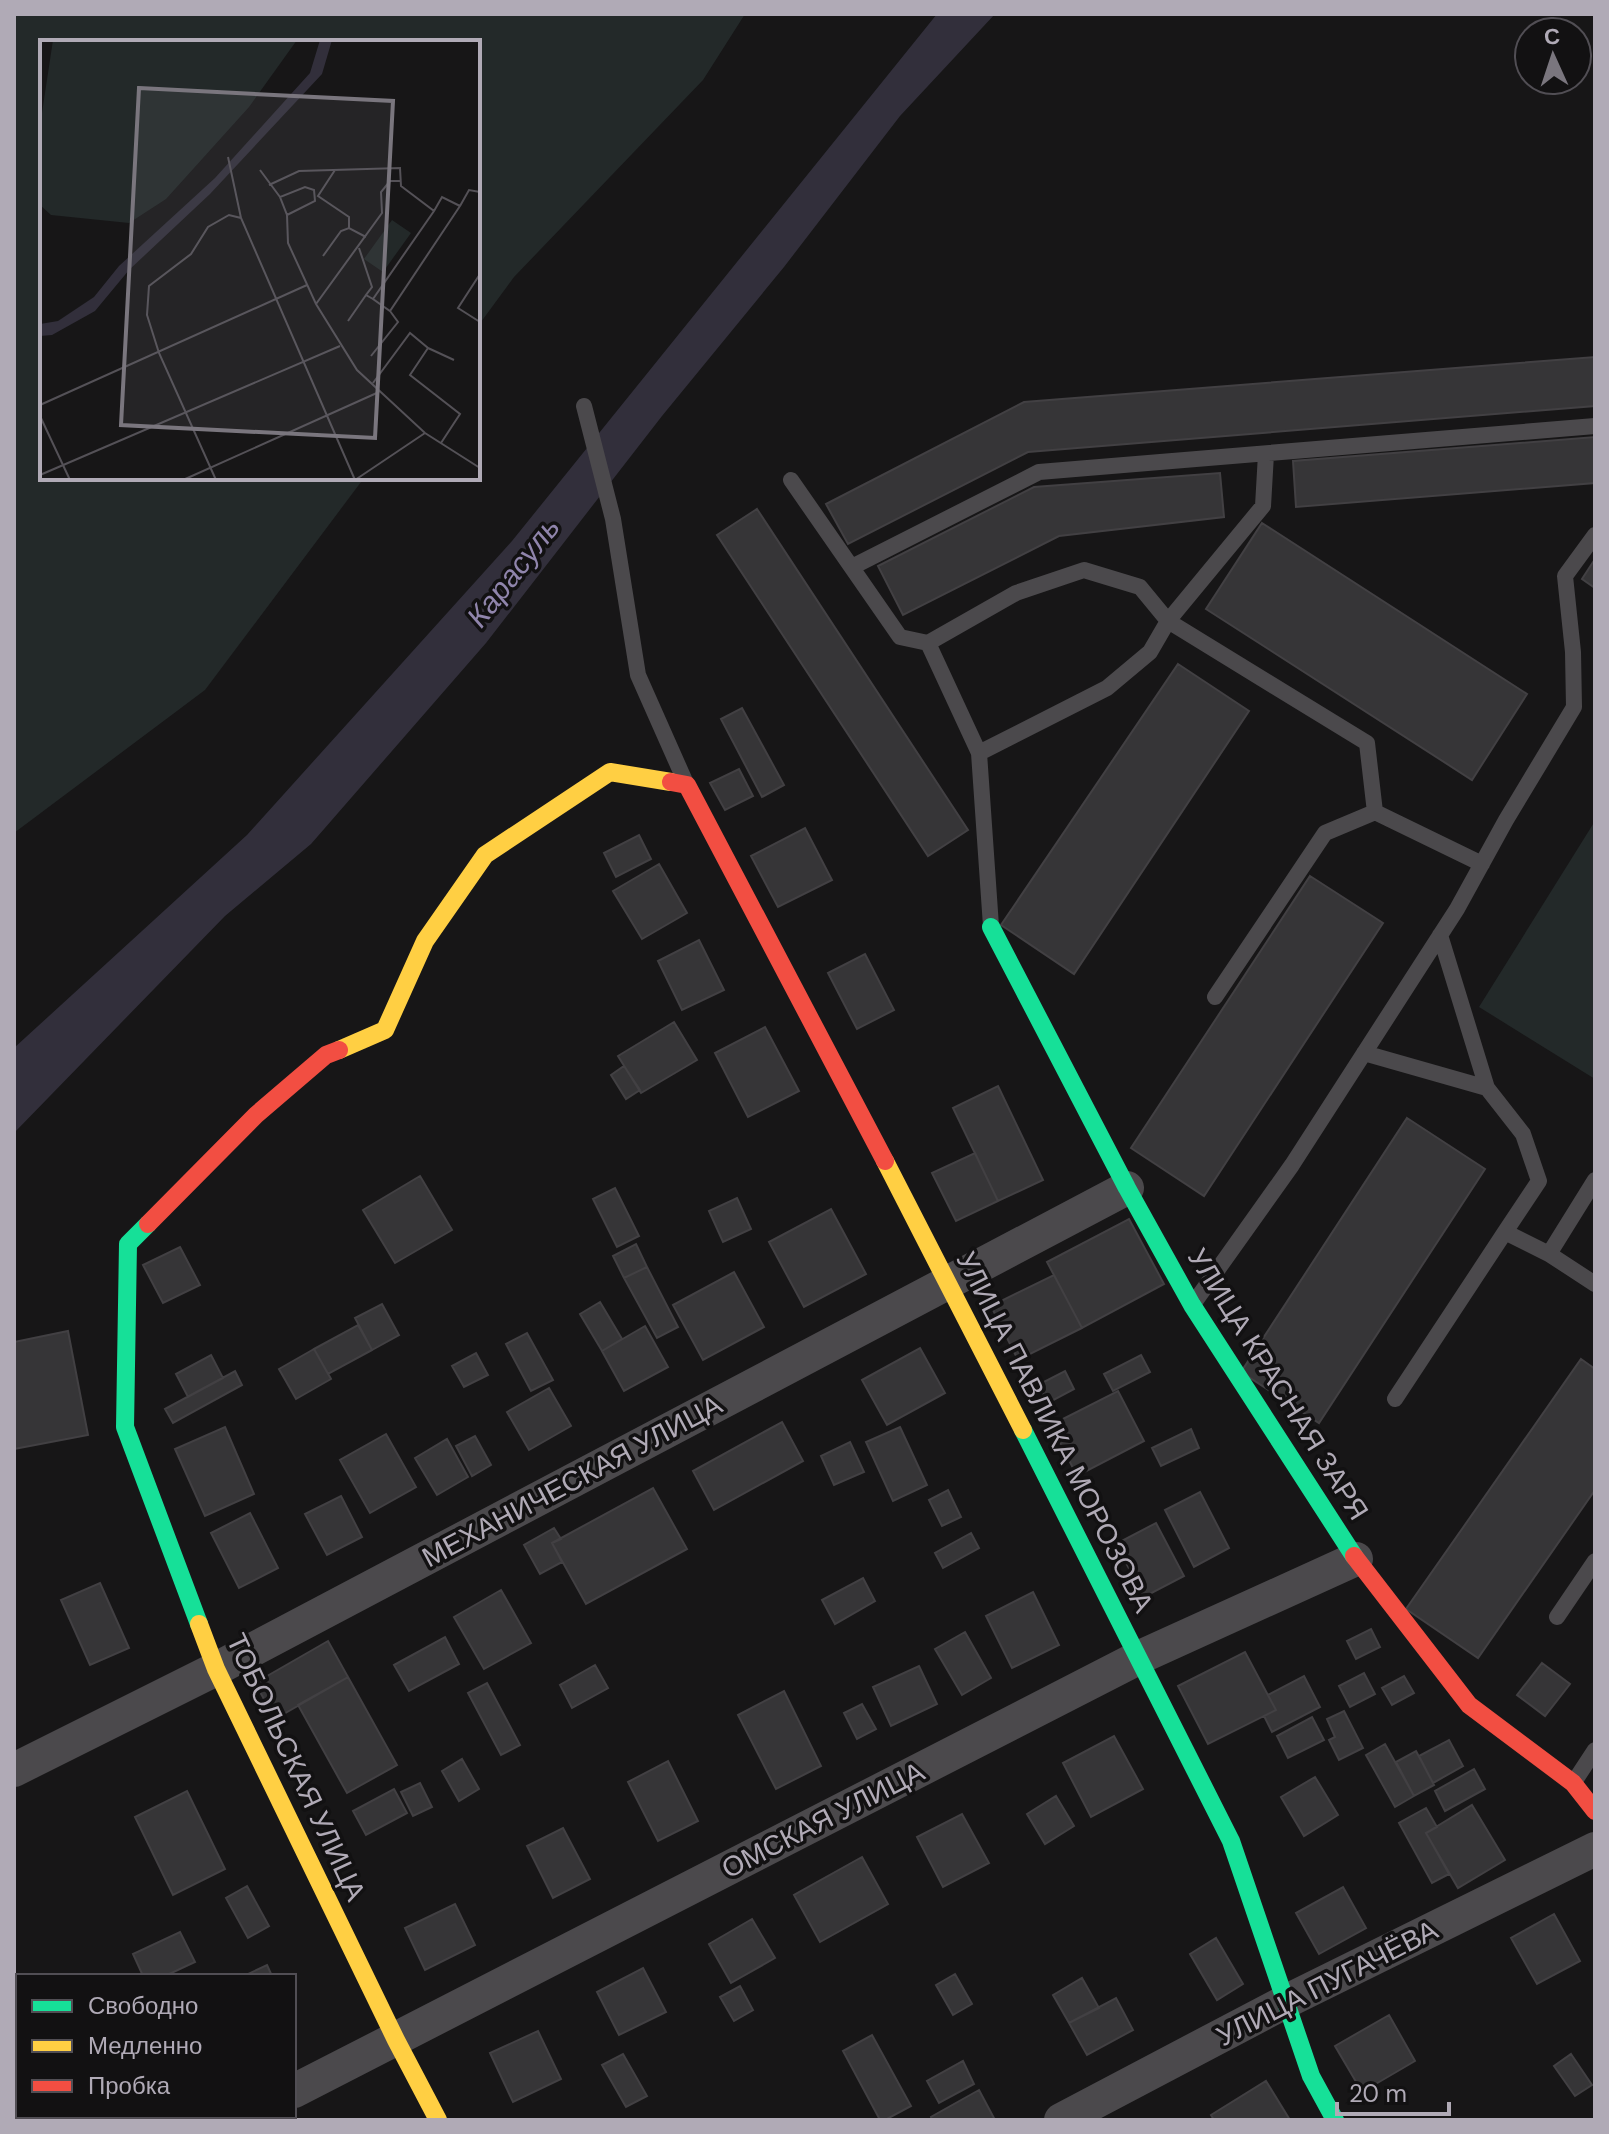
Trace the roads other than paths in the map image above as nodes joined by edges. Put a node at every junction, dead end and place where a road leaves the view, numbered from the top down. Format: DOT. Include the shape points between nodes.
graph roads {
  1 [pos="584,406"];
  2 [pos="1595,426"];
  3 [pos="1266,454"];
  4 [pos="791,480"];
  5 [pos="1595,535"];
  6 [pos="852,567"];
  7 [pos="1168,621"];
  8 [pos="928,643"];
  9 [pos="979,753"];
  10 [pos="687,785"];
  11 [pos="1375,812"];
  12 [pos="1482,864"];
  13 [pos="991,927"];
  14 [pos="1440,935"];
  15 [pos="1215,997"];
  16 [pos="1364,1053"];
  17 [pos="1487,1088"];
  18 [pos="1595,1180"];
  19 [pos="1127,1188"];
  20 [pos="1505,1232"];
  21 [pos="1549,1254"];
  22 [pos="948,1281"];
  23 [pos="1595,1284"];
  24 [pos="1192,1305"];
  25 [pos="1395,1399"];
  26 [pos="1356,1559"];
  27 [pos="1595,1561"];
  28 [pos="1557,1617"];
  29 [pos="1138,1658"];
  30 [pos="216,1669"];
  31 [pos="1595,1750"];
  32 [pos="14,1770"];
  33 [pos="1573,1783"];
  34 [pos="1595,1811"];
  35 [pos="1595,1849"];
  36 [pos="1285,2002"];
  37 [pos="396,2040"];
  38 [pos="296,2090"];
  39 [pos="438,2120"];
  40 [pos="1061,2120"];
  41 [pos="1335,2120"];
  1 -- 10 [label="lane" via="613,519 638,675"];
  2 -- 3 [label="lane"];
  3 -- 6 [label="lane" via="1039,472"];
  3 -- 7 [label="lane" via="1263,506"];
  4 -- 6 [label="lane"];
  5 -- 12 [label="lane" via="1565,576 1574,707"];
  6 -- 8 [label="lane" via="900,637"];
  7 -- 8 [label="lane" via="1140,587 1084,570 1016,593"];
  7 -- 9 [label="lane" via="1150,652 1107,688"];
  7 -- 11 [label="lane" via="1367,743"];
  8 -- 9 [label="lane"];
  9 -- 13 [label="lane"];
  10 -- 22 [label="street, УЛИЦА ПАВЛИКА МОРОЗОВА"];
  10 -- 30 [label="street, ТОБОЛЬСКАЯ УЛИЦА" via="610,772 485,855 425,941 385,1030 326,1055 256,1115 128,1244 125,1427"];
  11 -- 12 [label="lane"];
  11 -- 15 [label="lane" via="1325,833"];
  12 -- 14 [label="lane"];
  13 -- 19 [label="street, УЛИЦА КРАСНАЯ ЗАРЯ"];
  14 -- 16 [label="lane"];
  14 -- 17 [label="lane"];
  16 -- 17 [label="lane"];
  16 -- 24 [label="lane"];
  17 -- 20 [label="lane" via="1523,1134 1539,1181"];
  18 -- 21 [label="lane"];
  19 -- 22 [label="street, МЕХАНИЧЕСКАЯ УЛИЦА"];
  19 -- 24 [label="street, УЛИЦА КРАСНАЯ ЗАРЯ"];
  20 -- 21 [label="lane"];
  20 -- 25 [label="lane"];
  21 -- 23 [label="lane"];
  22 -- 29 [label="street, УЛИЦА ПАВЛИКА МОРОЗОВА"];
  22 -- 30 [label="street, МЕХАНИЧЕСКАЯ УЛИЦА"];
  24 -- 26 [label="street, УЛИЦА КРАСНАЯ ЗАРЯ"];
  26 -- 29 [label="street, ОМСКАЯ УЛИЦА"];
  26 -- 33 [label="street, УЛИЦА КРАСНАЯ ЗАРЯ" via="1469,1705"];
  27 -- 28 [label="lane"];
  29 -- 36 [label="street, УЛИЦА ПАВЛИКА МОРОЗОВА" via="1231,1841"];
  29 -- 37 [label="street, ОМСКАЯ УЛИЦА"];
  30 -- 32 [label="street, МЕХАНИЧЕСКАЯ УЛИЦА"];
  30 -- 37 [label="street, ТОБОЛЬСКАЯ УЛИЦА"];
  31 -- 33 [label="lane"];
  33 -- 34 [label="street, УЛИЦА КРАСНАЯ ЗАРЯ"];
  35 -- 36 [label="street, УЛИЦА ПУГАЧЁВА"];
  36 -- 40 [label="street, УЛИЦА ПУГАЧЁВА"];
  36 -- 41 [label="street, УЛИЦА ПАВЛИКА МОРОЗОВА" via="1311,2076"];
  37 -- 38 [label="street, ОМСКАЯ УЛИЦА"];
  37 -- 39 [label="street, ТОБОЛЬСКАЯ УЛИЦА"];
}
